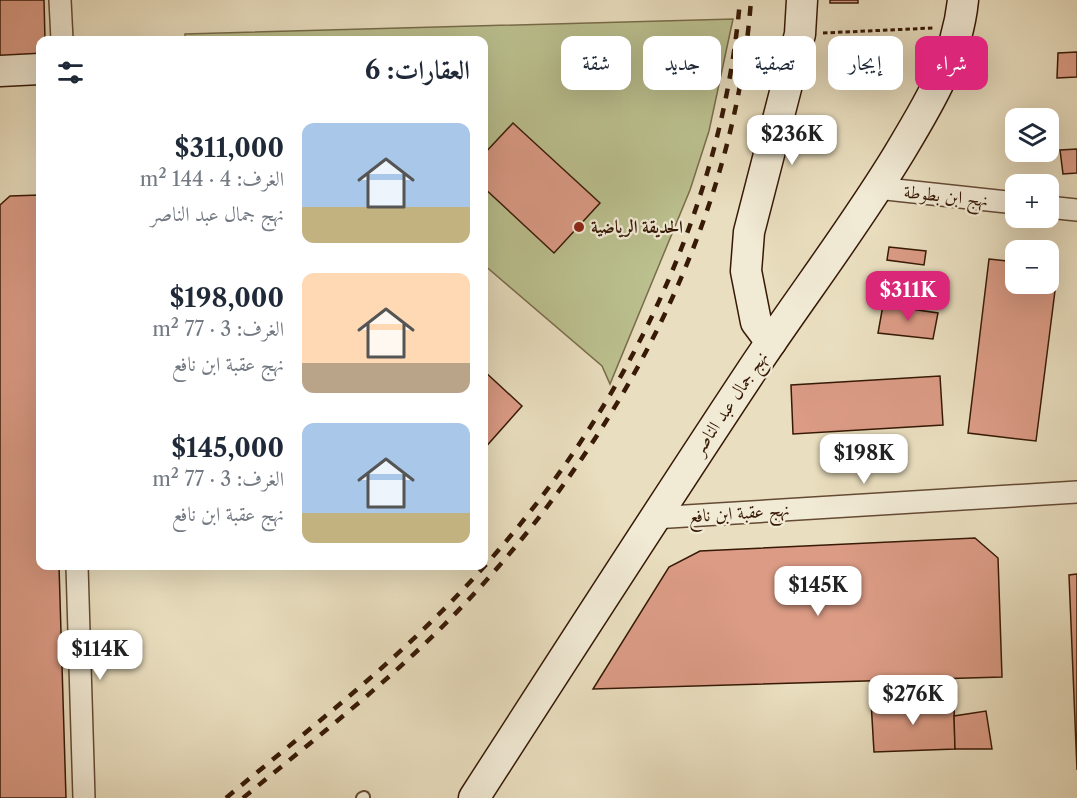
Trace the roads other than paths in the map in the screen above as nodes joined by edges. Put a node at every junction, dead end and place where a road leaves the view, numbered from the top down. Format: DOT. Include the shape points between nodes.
graph roads {
  1 [pos="60,0"];
  2 [pos="801,0"];
  3 [pos="962,14"];
  4 [pos="62,36"];
  5 [pos="36,69"];
  6 [pos="0,71"];
  7 [pos="877,188"];
  8 [pos="1005,202"];
  9 [pos="1059,208"];
  10 [pos="1077,210"];
  11 [pos="771,342"];
  12 [pos="1077,492"];
  13 [pos="653,518"];
  14 [pos="77,570"];
  15 [pos="84,798"];
  16 [pos="474,798"];
  1 -- 4 [label="street"];
  2 -- 11 [label="street" via="800,34 748,232 746,272 756,322"];
  3 -- 7 [label="street, نهج جمال عبد الناصر" via="951,58 937,90"];
  5 -- 6 [label="street"];
  7 -- 8 [label="street, نهج ابن بطوطة"];
  7 -- 11 [label="street, نهج جمال عبد الناصر"];
  9 -- 10 [label="street"];
  11 -- 13 [label="street, نهج جمال عبد الناصر"];
  12 -- 13 [label="street, نهج عقبة ابن نافع"];
  13 -- 16 [label="street, نهج جمال عبد الناصر"];
  14 -- 15 [label="street"];
}
